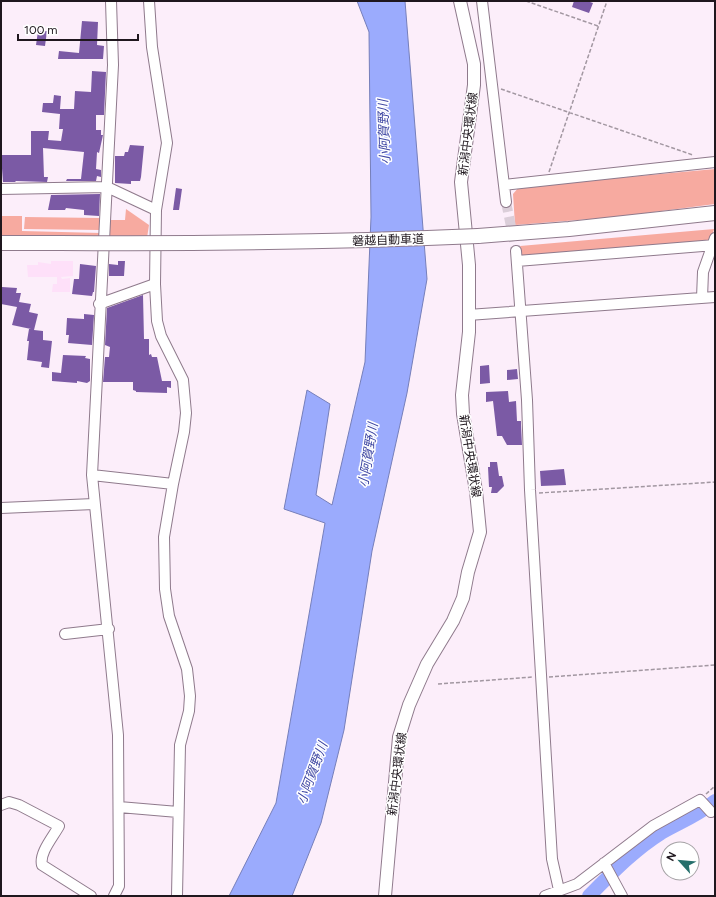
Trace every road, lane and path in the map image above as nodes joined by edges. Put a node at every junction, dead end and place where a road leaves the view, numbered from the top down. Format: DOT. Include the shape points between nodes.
graph roads {
  1 [pos="111,1"];
  2 [pos="149,1"];
  3 [pos="460,1"];
  4 [pos="482,1"];
  5 [pos="526,1"];
  6 [pos="607,1"];
  7 [pos="598,26"];
  8 [pos="494,88"];
  9 [pos="569,112"];
  10 [pos="711,162"];
  11 [pos="546,181"];
  12 [pos="504,185"];
  13 [pos="108,187"];
  14 [pos="1,189"];
  15 [pos="506,202"];
  16 [pos="156,210"];
  17 [pos="715,213"];
  18 [pos="1,243"];
  19 [pos="714,243"];
  20 [pos="155,284"];
  21 [pos="715,297"];
  22 [pos="702,298"];
  23 [pos="99,304"];
  24 [pos="519,310"];
  25 [pos="468,315"];
  26 [pos="92,474"];
  27 [pos="715,482"];
  28 [pos="172,484"];
  29 [pos="530,490"];
  30 [pos="94,504"];
  31 [pos="1,508"];
  32 [pos="108,629"];
  33 [pos="65,634"];
  34 [pos="715,665"];
  35 [pos="540,678"];
  36 [pos="438,684"];
  37 [pos="715,786"];
  38 [pos="701,801"];
  39 [pos="1,806"];
  40 [pos="119,807"];
  41 [pos="178,812"];
  42 [pos="711,812"];
  43 [pos="606,865"];
  44 [pos="559,890"];
  45 [pos="91,896"];
  46 [pos="114,896"];
  47 [pos="177,896"];
  48 [pos="385,896"];
  49 [pos="545,896"];
  50 [pos="622,896"];
  1 -- 13 [label="street" via="113,65"];
  2 -- 16 [label="street" via="152,47 167,143"];
  3 -- 25 [label="main road, 新潟中央環状線" via="474,64 474,85 461,182 469,265"];
  4 -- 8 [label="street"];
  5 -- 7 [label="path"];
  6 -- 7 [label="path"];
  7 -- 9 [label="path"];
  8 -- 9 [label="path"];
  8 -- 12 [label="street"];
  9 -- 10 [label="path"];
  9 -- 11 [label="path"];
  10 -- 11 [label="street"];
  11 -- 12 [label="street"];
  12 -- 15 [label="street"];
  13 -- 14 [label="street"];
  13 -- 16 [label="street"];
  13 -- 23 [label="street"];
  16 -- 20 [label="street"];
  17 -- 18 [label="highway, 磐越自動車道, bridge" via="478,236 364,241"];
  19 -- 22 [label="street" via="703,272"];
  19 -- 24 [label="street" via="516,256"];
  20 -- 23 [label="street"];
  20 -- 28 [label="street" via="157,321 161,336 183,380 186,413"];
  21 -- 22 [label="street"];
  22 -- 24 [label="street"];
  23 -- 26 [label="street"];
  24 -- 25 [label="street"];
  24 -- 29 [label="street" via="527,400"];
  25 -- 48 [label="main road, 新潟中央環状線" via="469,332 462,414 476,491 480,532 463,598 418,685 399,737"];
  26 -- 28 [label="street"];
  26 -- 30 [label="street"];
  27 -- 29 [label="path" via="542,494"];
  28 -- 41 [label="street" via="164,537 165,589 169,616 187,669 190,696 180,745"];
  29 -- 35 [label="street"];
  30 -- 31 [label="street"];
  30 -- 32 [label="street"];
  32 -- 33 [label="street"];
  32 -- 40 [label="street" via="118,735"];
  34 -- 35 [label="path"];
  35 -- 36 [label="path"];
  35 -- 44 [label="street" via="552,859"];
  37 -- 38 [label="path"];
  38 -- 42 [label="street"];
  38 -- 43 [label="street" via="653,826"];
  39 -- 45 [label="street" via="9,802 19,804 59,826 43,853 40,860 42,865"];
  40 -- 41 [label="street"];
  40 -- 46 [label="street" via="119,886"];
  41 -- 47 [label="street"];
  43 -- 44 [label="street" via="577,884"];
  43 -- 50 [label="street"];
  44 -- 49 [label="street"];
}
